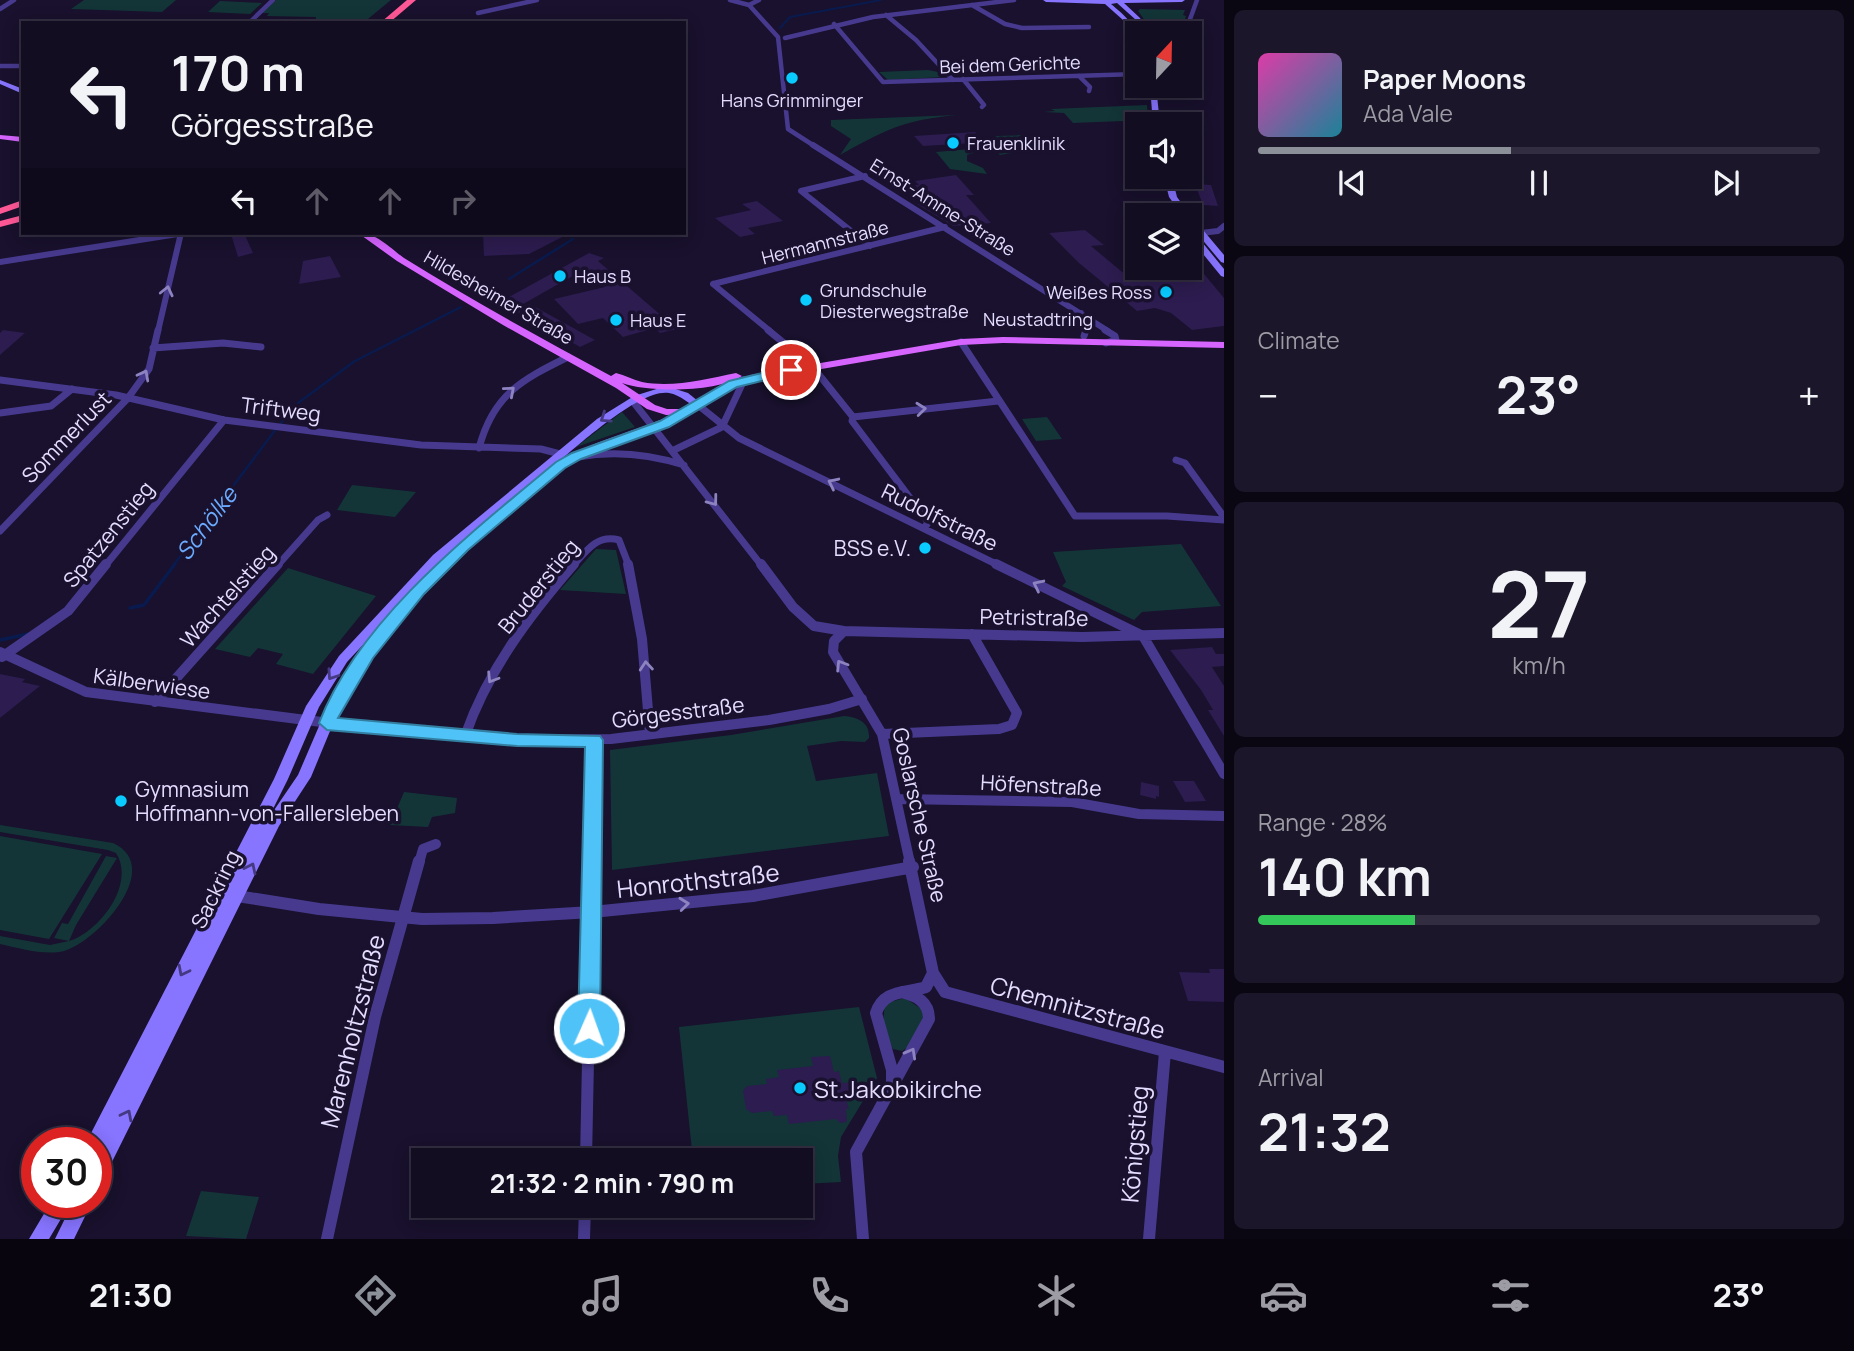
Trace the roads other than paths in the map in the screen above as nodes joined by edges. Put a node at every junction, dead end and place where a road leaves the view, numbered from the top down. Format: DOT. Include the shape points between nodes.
graph roads {
  1 [pos="14,0"];
  2 [pos="273,0"];
  3 [pos="412,0"];
  4 [pos="537,0"];
  5 [pos="730,0"];
  6 [pos="759,0"];
  7 [pos="1014,0"];
  8 [pos="1046,0"];
  9 [pos="1093,0"];
  10 [pos="1182,0"];
  11 [pos="1197,0"];
  12 [pos="1132,1"];
  13 [pos="1151,1"];
  14 [pos="1079,2"];
  15 [pos="1113,2"];
  16 [pos="398,5"];
  17 [pos="749,5"];
  18 [pos="972,5"];
  19 [pos="0,9"];
  20 [pos="1130,11"];
  21 [pos="478,13"];
  22 [pos="886,15"];
  23 [pos="385,19"];
  24 [pos="251,21"];
  25 [pos="1126,21"];
  26 [pos="1137,21"];
  27 [pos="1189,21"];
  28 [pos="834,24"];
  29 [pos="1089,27"];
  30 [pos="785,38"];
  31 [pos="0,66"];
  32 [pos="21,66"];
  33 [pos="1125,74"];
  34 [pos="1079,76"];
  35 [pos="963,79"];
  36 [pos="953,80"];
  37 [pos="0,82"];
  38 [pos="21,91"];
  39 [pos="1088,91"];
  40 [pos="982,107"];
  41 [pos="2,137"];
  42 [pos="21,139"];
  43 [pos="864,176"];
  44 [pos="21,204"];
  45 [pos="0,211"];
  46 [pos="21,216"];
  47 [pos="21,223"];
  48 [pos="0,224"];
  49 [pos="1224,226"];
  50 [pos="945,228"];
  51 [pos="1202,233"];
  52 [pos="170,235"];
  53 [pos="182,235"];
  54 [pos="366,235"];
  55 [pos="375,235"];
  56 [pos="1202,235"];
  57 [pos="1202,244"];
  58 [pos="870,246"];
  59 [pos="1216,256"];
  60 [pos="0,262"];
  61 [pos="1224,274"];
  62 [pos="1080,313"];
  63 [pos="1084,336"];
  64 [pos="1115,336"];
  65 [pos="1224,336"];
  66 [pos="961,342"];
  67 [pos="1101,344"];
  68 [pos="1224,345"];
  69 [pos="261,347"];
  70 [pos="153,348"];
  71 [pos="568,357"];
  72 [pos="810,364"];
  73 [pos="0,380"];
  74 [pos="744,380"];
  75 [pos="620,382"];
  76 [pos="72,389"];
  77 [pos="666,389"];
  78 [pos="128,398"];
  79 [pos="638,398"];
  80 [pos="998,401"];
  81 [pos="698,405"];
  82 [pos="686,412"];
  83 [pos="0,413"];
  84 [pos="853,417"];
  85 [pos="224,420"];
  86 [pos="722,427"];
  87 [pos="656,428"];
  88 [pos="479,448"];
  89 [pos="674,450"];
  90 [pos="565,457"];
  91 [pos="1176,460"];
  92 [pos="686,466"];
  93 [pos="327,515"];
  94 [pos="1224,518"];
  95 [pos="924,528"];
  96 [pos="0,531"];
  97 [pos="844,631"];
  98 [pos="1224,633"];
  99 [pos="972,634"];
  100 [pos="1143,636"];
  101 [pos="2,655"];
  102 [pos="862,699"];
  103 [pos="155,702"];
  104 [pos="308,721"];
  105 [pos="327,723"];
  106 [pos="650,734"];
  107 [pos="882,734"];
  108 [pos="465,736"];
  109 [pos="594,740"];
  110 [pos="1224,774"];
  111 [pos="898,799"];
  112 [pos="1224,816"];
  113 [pos="436,844"];
  114 [pos="913,867"];
  115 [pos="237,896"];
  116 [pos="592,912"];
  117 [pos="403,915"];
  118 [pos="933,973"];
  119 [pos="902,992"];
  120 [pos="1165,1052"];
  121 [pos="1224,1067"];
  122 [pos="891,1087"];
  123 [pos="103,1127"];
  124 [pos="112,1144"];
  125 [pos="586,1148"];
  126 [pos="52,1218"];
  127 [pos="75,1218"];
  128 [pos="584,1218"];
  129 [pos="38,1239"];
  130 [pos="64,1239"];
  131 [pos="327,1239"];
  132 [pos="584,1239"];
  133 [pos="863,1239"];
  134 [pos="1149,1239"];
  1 -- 19 [label="street"];
  2 -- 24 [label="street"];
  3 -- 16 [label="highway"];
  4 -- 21 [label="street"];
  5 -- 17 [label="street"];
  6 -- 17 [label="street"];
  7 -- 18 [label="street"];
  8 -- 14 [label="main road"];
  9 -- 15 [label="main road"];
  10 -- 13 [label="main road"];
  11 -- 27 [label="street"];
  12 -- 13 [label="main road"];
  12 -- 15 [label="main road"];
  13 -- 20 [label="main road"];
  14 -- 15 [label="main road"];
  14 -- 15 [label="main road"];
  15 -- 20 [label="street"];
  15 -- 25 [label="main road"];
  16 -- 23 [label="highway"];
  17 -- 43 [label="street, Ernst-Amme-Straße" via="778,37 788,129"];
  18 -- 22 [label="street"];
  18 -- 29 [label="street" via="1022,28"];
  20 -- 26 [label="main road"];
  22 -- 28 [label="street"];
  22 -- 36 [label="street"];
  28 -- 30 [label="street"];
  28 -- 36 [label="street, Bei dem Gerichte" via="883,82"];
  31 -- 32 [label="street"];
  33 -- 34 [label="street, Bei dem Gerichte"];
  34 -- 35 [label="street, Bei dem Gerichte"];
  34 -- 39 [label="street"];
  35 -- 36 [label="street, Bei dem Gerichte"];
  35 -- 40 [label="street"];
  37 -- 38 [label="main road"];
  41 -- 42 [label="main road"];
  43 -- 50 [label="street, Ernst-Amme-Straße"];
  43 -- 58 [label="street" via="801,191"];
  44 -- 45 [label="highway"];
  46 -- 48 [label="highway"];
  47 -- 48 [label="highway"];
  49 -- 51 [label="street" via="1218,232"];
  50 -- 58 [label="street, Hermannstraße"];
  50 -- 62 [label="street, Ernst-Amme-Straße"];
  52 -- 60 [label="street"];
  70 -- 53 [label="street, Sommerlust, one-way"];
  54 -- 71 [label="main road, Hildesheimer Straße"];
  55 -- 75 [label="main road, Hildesheimer Straße"];
  56 -- 59 [label="main road"];
  57 -- 59 [label="main road"];
  58 -- 72 [label="street, Hermannstraße" via="713,284"];
  59 -- 61 [label="main road"];
  62 -- 63 [label="street"];
  62 -- 64 [label="street, Ernst-Amme-Straße"];
  63 -- 64 [label="main road, Neustadtring"];
  63 -- 72 [label="main road, Neustadtring" via="966,337"];
  64 -- 65 [label="main road, Neustadtring"];
  64 -- 67 [label="street" via="1112,342"];
  66 -- 67 [label="main road, Neustadtring"];
  66 -- 72 [label="main road, Neustadtring"];
  66 -- 80 [label="street"];
  67 -- 68 [label="main road, Neustadtring"];
  69 -- 70 [label="street" via="223,343"];
  78 -- 70 [label="street, Sommerlust, one-way" via="145,376"];
  71 -- 75 [label="main road, Hildesheimer Straße"];
  88 -- 71 [label="street, one-way" via="484,423 497,403 526,378"];
  72 -- 74 [label="main road, Neustadtring"];
  72 -- 77 [label="main road, Neustadtring"];
  72 -- 84 [label="street"];
  73 -- 76 [label="street, Triftweg"];
  74 -- 81 [label="main road, Neustadtring"];
  74 -- 86 [label="street"];
  75 -- 77 [label="main road"];
  75 -- 79 [label="main road"];
  76 -- 78 [label="street, Triftweg"];
  76 -- 83 [label="street" via="51,406"];
  77 -- 79 [label="main road, Sackring"];
  77 -- 81 [label="main road"];
  78 -- 85 [label="street, Triftweg"];
  78 -- 96 [label="street, Sommerlust"];
  79 -- 82 [label="main road" via="662,411"];
  79 -- 87 [label="street" via="635,404"];
  79 -- 90 [label="main road, Sackring, one-way" via="575,442"];
  84 -- 80 [label="street, one-way"];
  80 -- 94 [label="street" via="1075,516"];
  81 -- 82 [label="main road, Neustadtring"];
  81 -- 86 [label="street, Rudolfstraße"];
  82 -- 87 [label="main road"];
  84 -- 95 [label="street" via="926,519"];
  85 -- 88 [label="street, Triftweg"];
  85 -- 101 [label="street, Spatzenstieg" via="68,611"];
  86 -- 89 [label="street"];
  95 -- 86 [label="street, Rudolfstraße, one-way"];
  87 -- 89 [label="street"];
  87 -- 90 [label="main road"];
  88 -- 90 [label="street, Triftweg" via="541,449"];
  89 -- 92 [label="street"];
  90 -- 92 [label="street, Triftweg" via="649,454"];
  90 -- 104 [label="main road, Sackring, one-way" via="446,550 400,596 344,659"];
  90 -- 105 [label="main road, Sackring" via="418,590 367,654"];
  91 -- 94 [label="street" via="1185,463"];
  92 -- 97 [label="street, one-way" via="793,607 814,626"];
  93 -- 103 [label="street, Wachtelstieg"];
  100 -- 95 [label="street, Rudolfstraße, one-way"];
  97 -- 99 [label="street, Petristraße"];
  102 -- 97 [label="street, Goslarsche Straße, one-way" via="833,652 834,640"];
  98 -- 100 [label="street, Petristraße"];
  99 -- 100 [label="street, Petristraße"];
  99 -- 107 [label="street" via="1017,713 1012,725"];
  100 -- 110 [label="street"];
  101 -- 103 [label="street, Kälberwiese" via="86,692"];
  102 -- 106 [label="street, Görgesstraße" via="805,714"];
  102 -- 107 [label="street, Goslarsche Straße"];
  103 -- 104 [label="street, Kälberwiese"];
  104 -- 105 [label="street, Kälberwiese"];
  104 -- 123 [label="main road, Sackring, one-way"];
  105 -- 108 [label="street, Görgesstraße"];
  115 -- 105 [label="main road, Sackring, one-way" via="274,823 307,772"];
  106 -- 108 [label="street, Bruderstieg, one-way" via="636,595 623,546 606,537 598,539 574,565 522,631 483,693"];
  106 -- 109 [label="street, Görgesstraße"];
  107 -- 111 [label="street, Goslarsche Straße"];
  108 -- 109 [label="street, Görgesstraße"];
  109 -- 116 [label="street"];
  111 -- 112 [label="street, Höfenstraße" via="1072,802 1139,814"];
  111 -- 114 [label="street, Goslarsche Straße"];
  113 -- 117 [label="street, Marenholtzstraße" via="423,849"];
  116 -- 114 [label="street, Honrothstraße, one-way" via="752,896"];
  114 -- 118 [label="street, Goslarsche Straße"];
  115 -- 117 [label="street, Honrothstraße" via="350,913"];
  124 -- 115 [label="main road, Sackring, one-way"];
  116 -- 117 [label="street, Honrothstraße" via="440,919"];
  116 -- 125 [label="street"];
  117 -- 131 [label="street, Marenholtzstraße" via="359,1083"];
  118 -- 119 [label="street" via="926,987"];
  118 -- 120 [label="street, Chemnitzstraße" via="948,995"];
  119 -- 122 [label="street" via="885,996 876,1013 892,1070"];
  122 -- 119 [label="street, one-way" via="929,1013 918,997"];
  120 -- 121 [label="street, Chemnitzstraße"];
  120 -- 134 [label="street, Königstieg"];
  122 -- 133 [label="street" via="856,1152"];
  126 -- 129 [label="main road"];
  127 -- 130 [label="main road"];
  128 -- 132 [label="street"];
}
